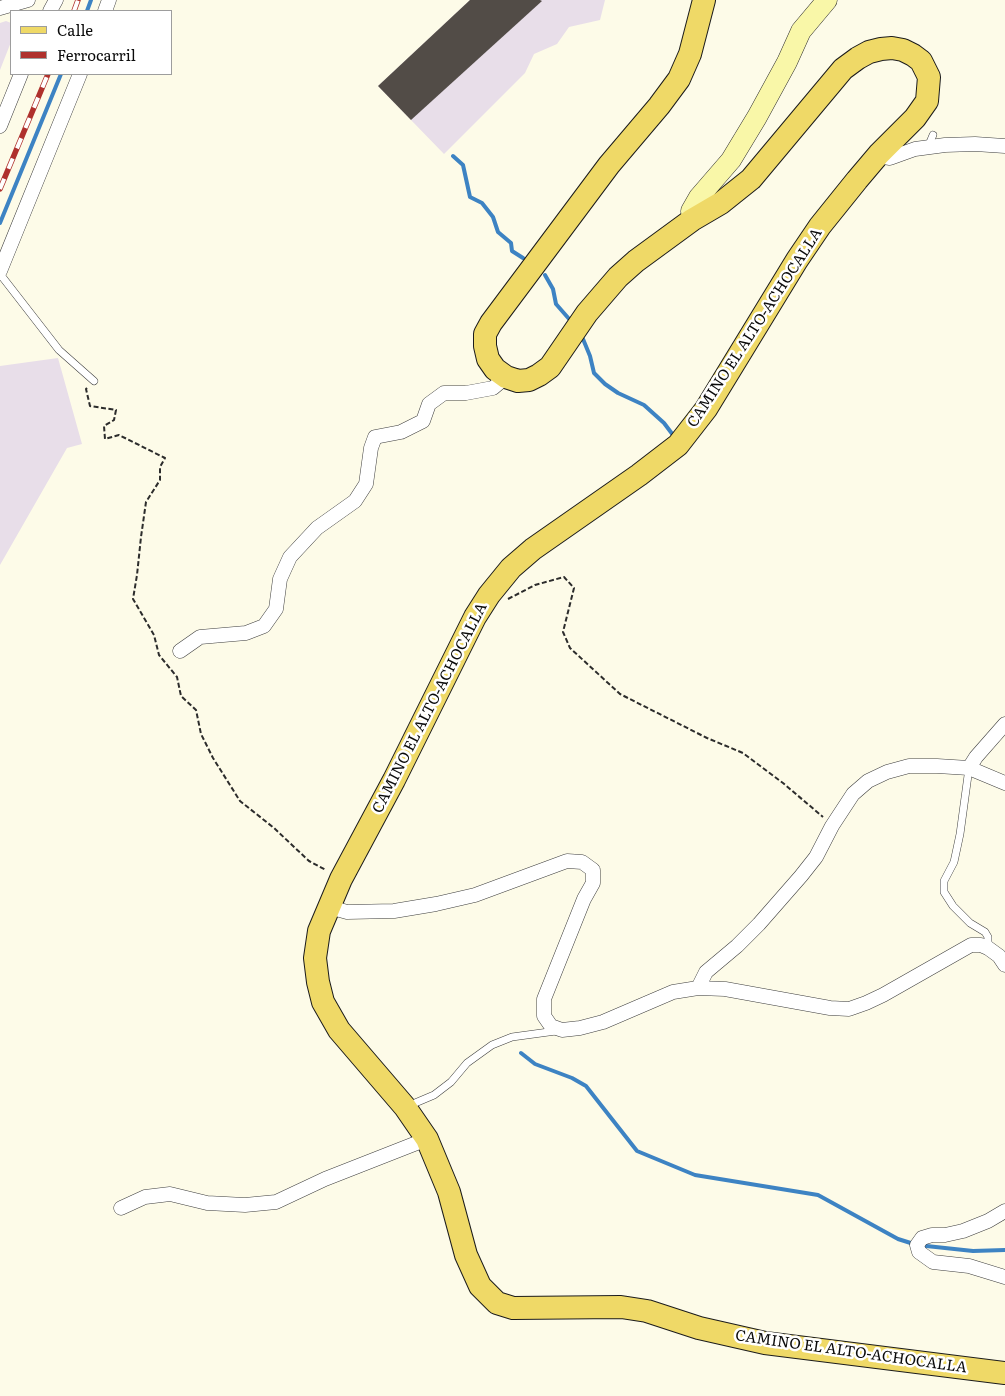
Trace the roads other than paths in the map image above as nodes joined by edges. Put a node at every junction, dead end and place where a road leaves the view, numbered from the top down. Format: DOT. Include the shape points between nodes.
graph roads {
  1 [pos="28,0"];
  2 [pos="704,0"];
  3 [pos="827,0"];
  4 [pos="0,8"];
  5 [pos="21,75"];
  6 [pos="80,75"];
  7 [pos="0,126"];
  8 [pos="1005,146"];
  9 [pos="879,154"];
  10 [pos="692,220"];
  11 [pos="0,272"];
  12 [pos="506,377"];
  13 [pos="94,380"];
  14 [pos="180,651"];
  15 [pos="1005,724"];
  16 [pos="969,768"];
  17 [pos="1005,783"];
  18 [pos="329,906"];
  19 [pos="988,948"];
  20 [pos="1005,965"];
  21 [pos="698,988"];
  22 [pos="562,1030"];
  23 [pos="405,1107"];
  24 [pos="427,1139"];
  25 [pos="121,1208"];
  26 [pos="1005,1211"];
  27 [pos="1005,1277"];
  28 [pos="1005,1373"];
  1 -- 4 [label="street"];
  2 -- 12 [label="main road" via="690,54 679,79 609,165 491,323 484,346 495,369"];
  3 -- 10 [label="main road" via="801,32 758,117 731,160 699,197 691,211"];
  5 -- 7 [label="street"];
  6 -- 11 [label="street"];
  8 -- 9 [label="street" via="930,141 890,158"];
  9 -- 10 [label="main road, CAMINO EL ALTO-ACHOCALLA" via="915,118 927,101 929,78 926,68 903,50 869,52 843,69 752,179 722,203"];
  9 -- 18 [label="main road, CAMINO EL ALTO-ACHOCALLA" via="820,226 706,409 678,445 533,550 511,568 489,595"];
  10 -- 12 [label="main road, CAMINO EL ALTO-ACHOCALLA" via="618,277 539,376 518,381"];
  11 -- 13 [label="lane" via="59,350"];
  12 -- 14 [label="street" via="493,388 444,393 429,404 423,421 401,432 376,437 371,448 366,484 355,501 317,528 290,557 280,579 276,609 264,626 246,633 200,637"];
  15 -- 16 [label="street"];
  16 -- 17 [label="street"];
  16 -- 19 [label="lane" via="960,834 954,862 944,881 944,892 970,923 985,932"];
  16 -- 21 [label="street" via="909,766 868,781 853,794 801,876 759,924 706,972"];
  18 -- 22 [label="street" via="347,912 394,911 436,904 475,895 567,861 582,862 593,870 593,883 544,999 544,1016 551,1026"];
  18 -- 23 [label="main road, CAMINO EL ALTO-ACHOCALLA" via="318,931 315,958 323,1002 339,1030"];
  19 -- 20 [label="street"];
  19 -- 21 [label="street" via="971,945 883,995 848,1009 725,989"];
  21 -- 22 [label="street" via="673,992 603,1022"];
  22 -- 23 [label="lane" via="512,1037 492,1045 434,1095"];
  23 -- 24 [label="main road, CAMINO EL ALTO-ACHOCALLA"];
  24 -- 25 [label="street" via="276,1202 245,1205 207,1203 170,1194 145,1197"];
  24 -- 28 [label="main road, CAMINO EL ALTO-ACHOCALLA" via="450,1192 466,1255 480,1286 497,1303 513,1308 621,1307 765,1343"];
  26 -- 27 [label="street" via="963,1231 922,1238 916,1245 919,1252 933,1262 969,1266"];
}
